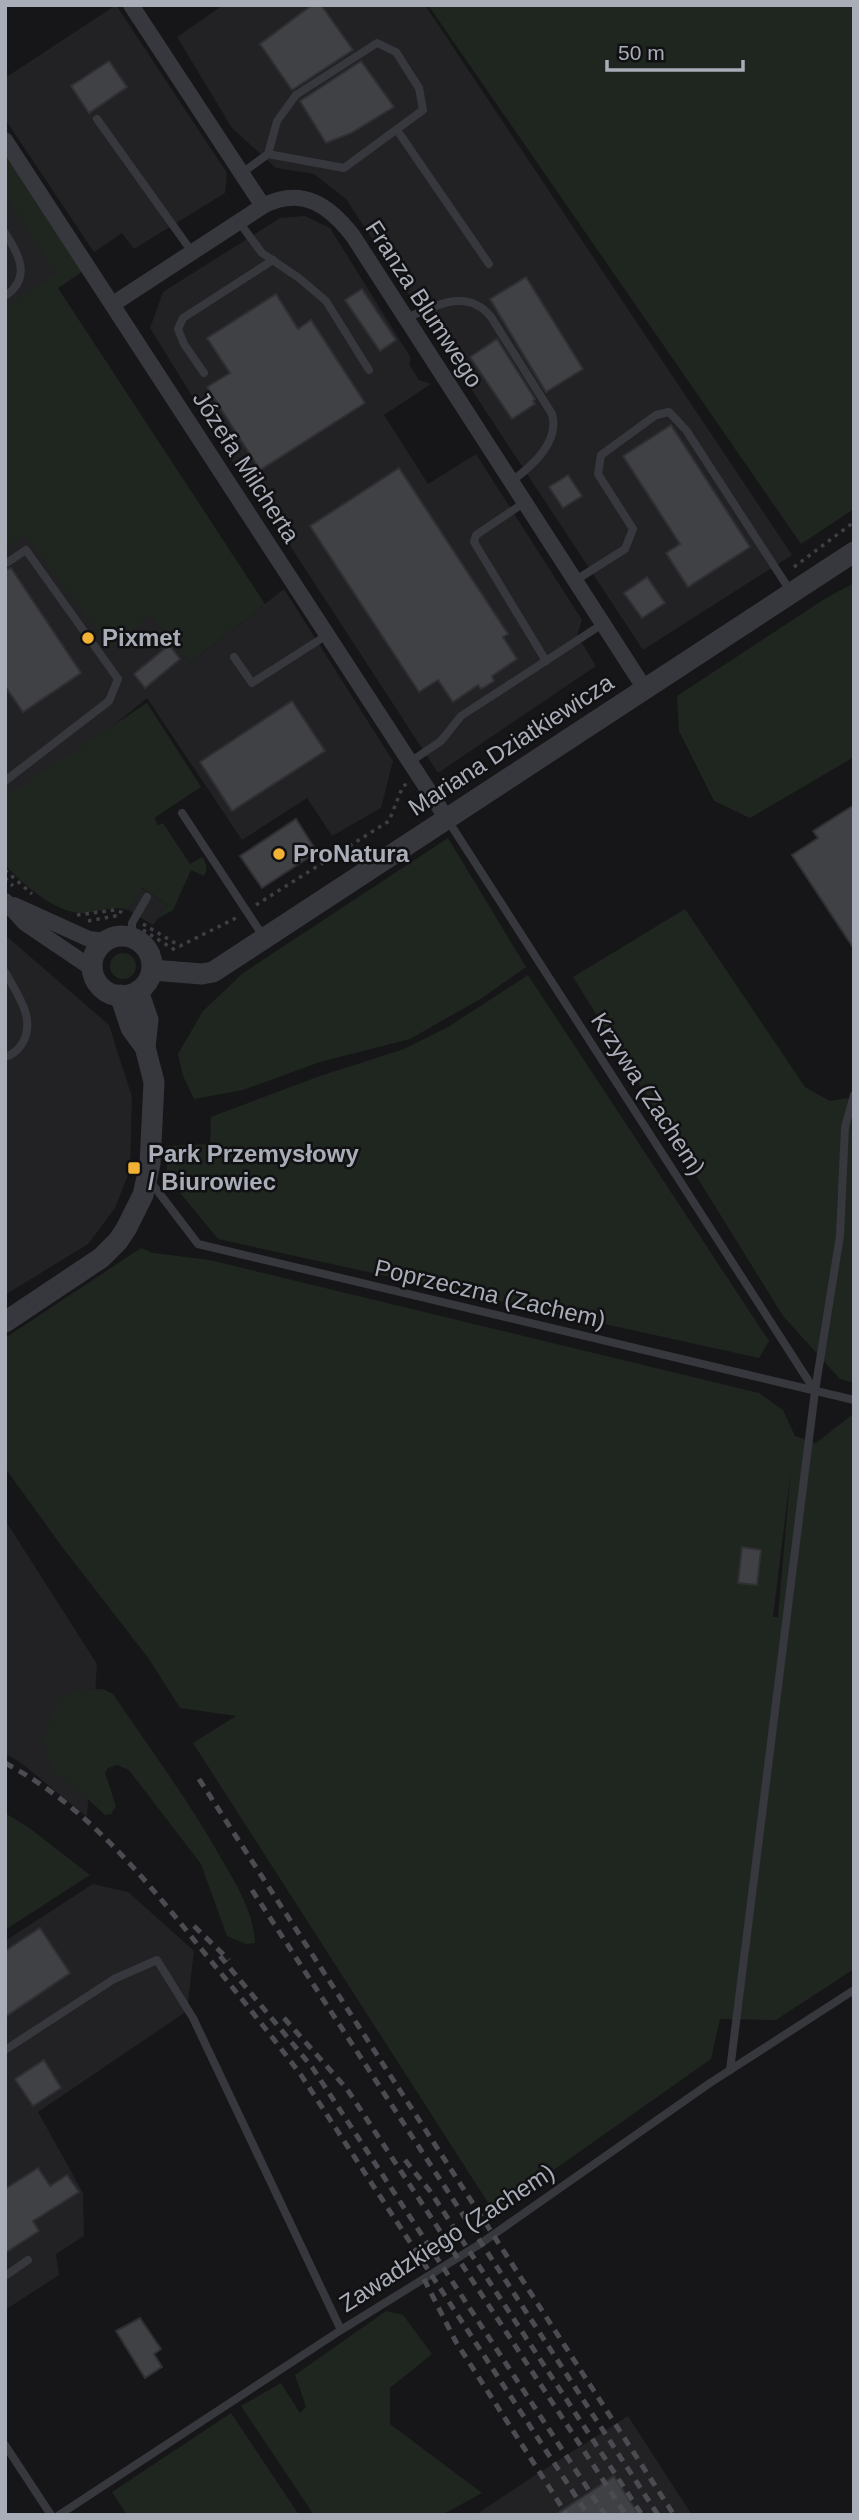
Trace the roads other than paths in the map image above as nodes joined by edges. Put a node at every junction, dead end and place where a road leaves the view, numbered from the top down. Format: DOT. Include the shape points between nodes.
graph roads {
  1 [pos="131,5"];
  2 [pos="97,118"];
  3 [pos="397,130"];
  4 [pos="5,140"];
  5 [pos="268,154"];
  6 [pos="242,173"];
  7 [pos="263,206"];
  8 [pos="239,222"];
  9 [pos="5,233"];
  10 [pos="192,252"];
  11 [pos="273,260"];
  12 [pos="489,264"];
  13 [pos="5,296"];
  14 [pos="113,304"];
  15 [pos="406,318"];
  16 [pos="369,370"];
  17 [pos="204,373"];
  18 [pos="512,481"];
  19 [pos="526,502"];
  20 [pos="854,552"];
  21 [pos="5,564"];
  22 [pos="576,580"];
  23 [pos="786,585"];
  24 [pos="604,624"];
  25 [pos="327,635"];
  26 [pos="234,657"];
  27 [pos="546,661"];
  28 [pos="645,689"];
  29 [pos="410,762"];
  30 [pos="6,781"];
  31 [pos="182,813"];
  32 [pos="447,820"];
  33 [pos="147,897"];
  34 [pos="6,901"];
  35 [pos="132,938"];
  36 [pos="265,939"];
  37 [pos="105,941"];
  38 [pos="93,969"];
  39 [pos="152,970"];
  40 [pos="5,972"];
  41 [pos="129,993"];
  42 [pos="5,1057"];
  43 [pos="854,1095"];
  44 [pos="148,1178"];
  45 [pos="5,1322"];
  46 [pos="815,1391"];
  47 [pos="854,1400"];
  48 [pos="854,1990"];
  49 [pos="5,2050"];
  50 [pos="730,2070"];
  51 [pos="29,2260"];
  52 [pos="5,2276"];
  53 [pos="341,2330"];
  54 [pos="5,2445"];
  55 [pos="51,2515"];
  56 [pos="59,2515"];
  1 -- 6 [label="street"];
  2 -- 10 [label="lane"];
  3 -- 5 [label="lane" via="344,168"];
  3 -- 5 [label="lane" via="423,110 419,88 396,51 377,43 296,95 277,121"];
  3 -- 12 [label="lane"];
  4 -- 14 [label="street, Józefa Milcherta"];
  5 -- 6 [label="lane"];
  6 -- 7 [label="street"];
  7 -- 8 [label="street, Franza Blumwego"];
  7 -- 15 [label="street, Franza Blumwego" via="279,198 300,197 331,212 353,236"];
  8 -- 10 [label="street, Franza Blumwego"];
  8 -- 11 [label="lane" via="262,253"];
  9 -- 13 [label="lane" via="19,254 22,271 15,290"];
  10 -- 14 [label="street, Franza Blumwego"];
  11 -- 16 [label="lane" via="326,301"];
  11 -- 17 [label="lane" via="183,318 178,329"];
  14 -- 25 [label="street, Józefa Milcherta"];
  15 -- 18 [label="street, Franza Blumwego"];
  15 -- 18 [label="lane" via="467,300 482,306 491,317 555,423 535,463"];
  18 -- 19 [label="street, Franza Blumwego"];
  19 -- 22 [label="street, Franza Blumwego"];
  19 -- 27 [label="lane" via="476,535 474,542"];
  20 -- 23 [label="street, Mariana Dziatkiewicza"];
  21 -- 30 [label="lane" via="26,550 118,679 109,701"];
  22 -- 23 [label="lane" via="625,549 634,529 598,474 601,456 656,415 669,412 686,430"];
  22 -- 24 [label="street, Franza Blumwego"];
  23 -- 28 [label="street, Mariana Dziatkiewicza"];
  24 -- 27 [label="lane"];
  24 -- 28 [label="street, Franza Blumwego"];
  25 -- 26 [label="lane" via="252,683"];
  25 -- 29 [label="street, Józefa Milcherta"];
  27 -- 29 [label="lane" via="461,716 441,741"];
  28 -- 32 [label="street, Mariana Dziatkiewicza"];
  29 -- 32 [label="street, Józefa Milcherta"];
  31 -- 36 [label="lane"];
  32 -- 36 [label="street, Mariana Dziatkiewicza"];
  32 -- 46 [label="lane, Krzywa (Zachem)"];
  33 -- 35 [label="lane" via="132,923"];
  34 -- 37 [label="street" via="56,926"];
  34 -- 38 [label="street" via="25,923"];
  35 -- 37 [label="street"];
  35 -- 39 [label="street" via="148,951"];
  36 -- 39 [label="street, Mariana Dziatkiewicza" via="214,972"];
  37 -- 38 [label="street" via="94,957"];
  38 -- 41 [label="street" via="101,987 112,994"];
  39 -- 41 [label="street" via="147,982"];
  40 -- 42 [label="lane" via="29,1023 21,1047"];
  41 -- 44 [label="street" via="148,1020 145,1047 155,1082"];
  43 -- 46 [label="lane" via="845,1127 840,1236"];
  44 -- 45 [label="street" via="118,1241 92,1265"];
  44 -- 46 [label="lane, Poprzeczna (Zachem)" via="198,1244"];
  46 -- 47 [label="lane, Poprzeczna (Zachem)"];
  46 -- 50 [label="lane"];
  48 -- 50 [label="lane, Zawadzkiego (Zachem)"];
  49 -- 53 [label="lane" via="114,1979 157,1959 193,2018"];
  50 -- 53 [label="lane, Zawadzkiego (Zachem)" via="480,2244"];
  51 -- 52 [label="lane"];
  53 -- 56 [label="lane, Zawadzkiego (Zachem)"];
  54 -- 55 [label="lane"];
}
